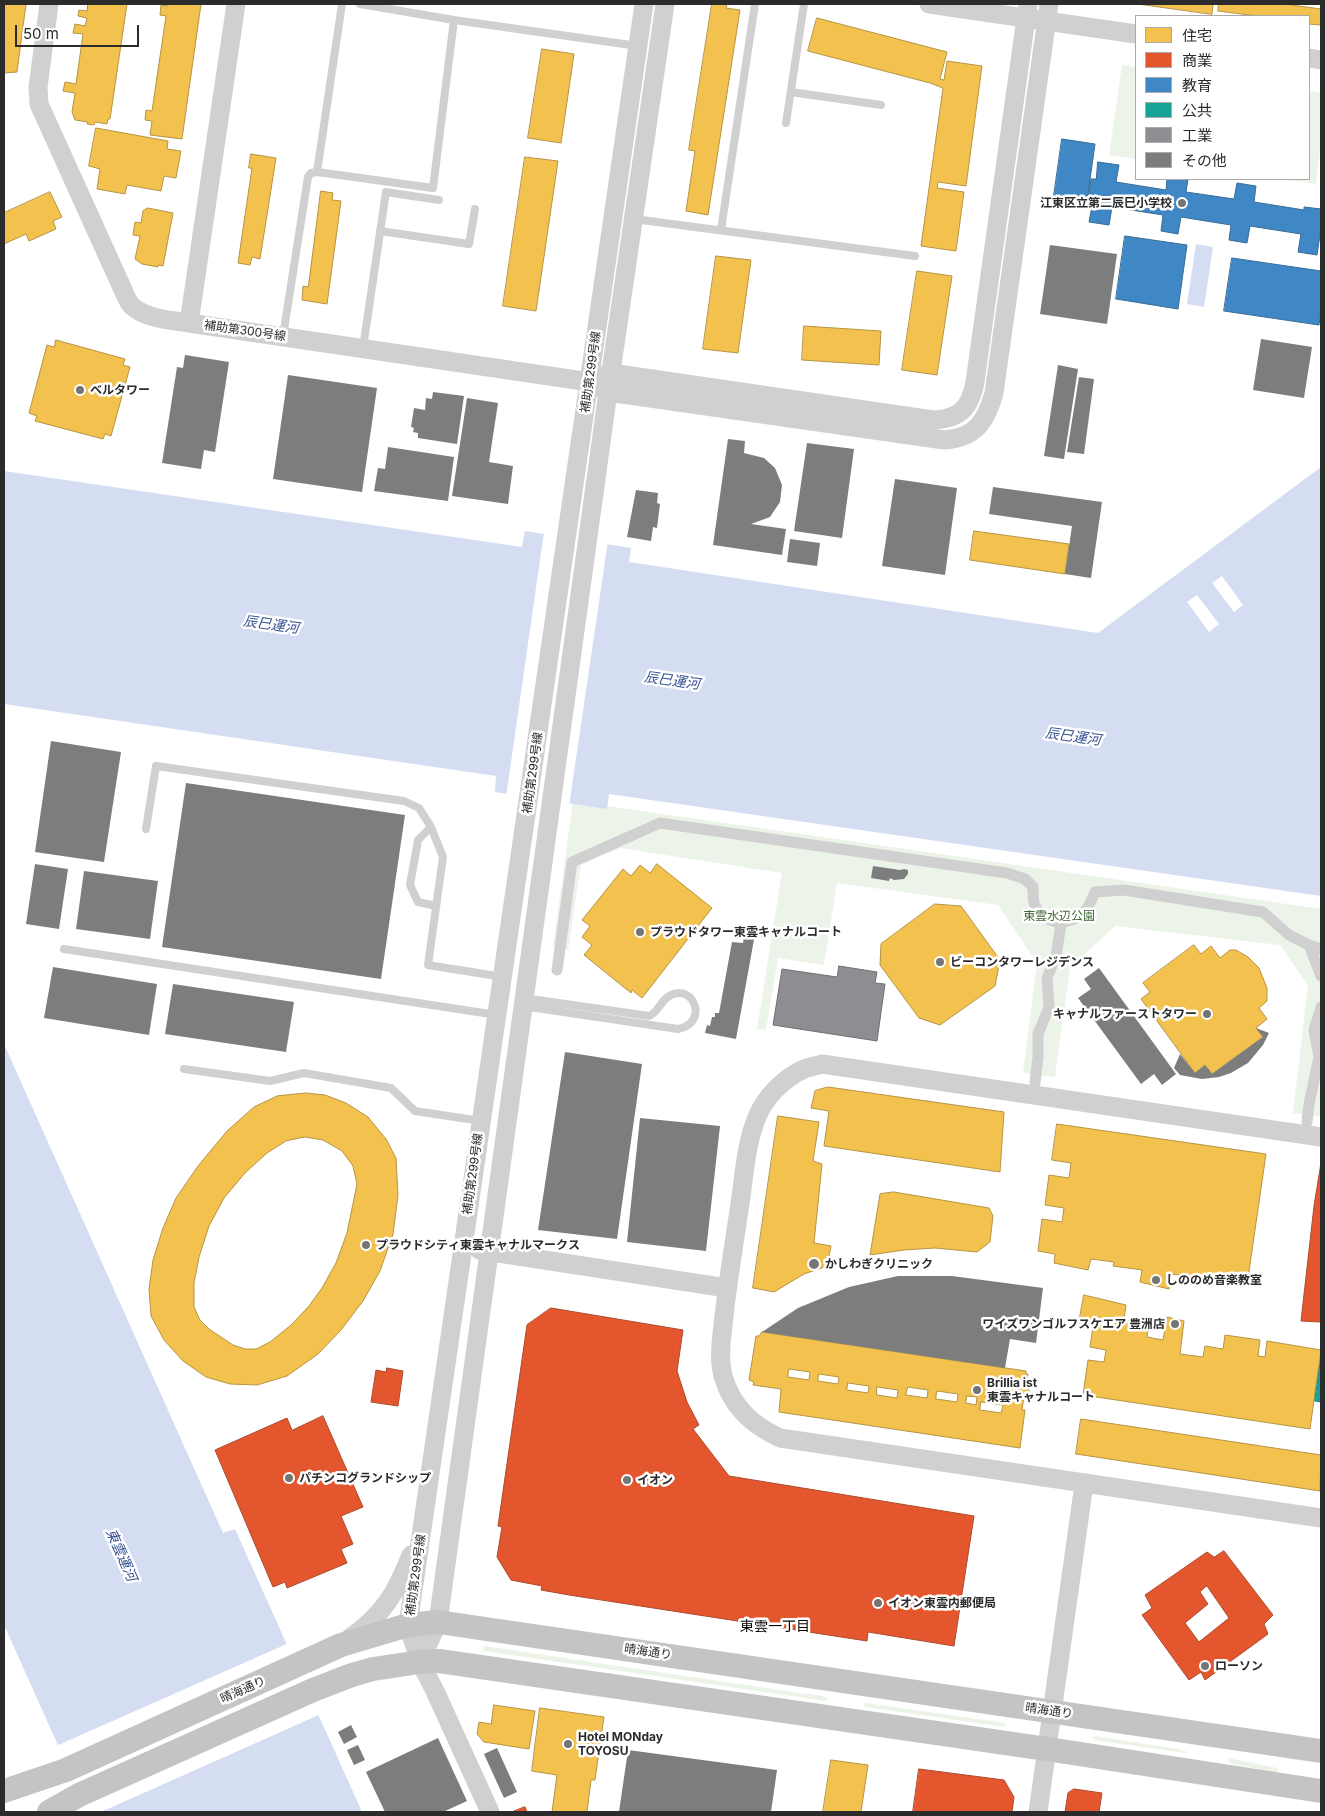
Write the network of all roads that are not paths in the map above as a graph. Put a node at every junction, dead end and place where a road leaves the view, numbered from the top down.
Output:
1 (49, 4) edge
2 (236, 4) edge
3 (342, 4) edge
4 (360, 4) edge
5 (644, 4) edge
6 (666, 4) edge
7 (755, 4) edge
8 (804, 4) edge
9 (929, 4) edge
10 (950, 5) edge
11 (1027, 11) edge
12 (1048, 12) edge
13 (454, 20) junction
14 (1135, 34) edge
15 (638, 46) junction
16 (791, 92) junction
17 (881, 104) dead end
18 (786, 123) dead end
19 (317, 172) junction
20 (439, 200) dead end
21 (475, 209) dead end
22 (634, 218) junction
23 (722, 230) junction
24 (380, 231) junction
25 (915, 256) dead end
26 (190, 323) junction
27 (283, 336) junction
28 (363, 348) junction
29 (611, 373) junction
30 (590, 382) junction
31 (608, 392) junction
32 (431, 827) junction
33 (146, 829) dead end
34 (436, 906) junction
35 (1061, 924) junction
36 (1309, 945) junction
37 (64, 949) dead end
38 (1321, 949) edge
39 (557, 970) dead end
40 (1321, 976) edge
41 (503, 977) junction
42 (524, 1002) junction
43 (1321, 1007) edge
44 (497, 1015) junction
45 (184, 1069) dead end
46 (1035, 1083) dead end
47 (481, 1121) junction
48 (1308, 1122) dead end
49 (1321, 1137) edge
50 (462, 1248) junction
51 (490, 1251) junction
52 (727, 1288) junction
53 (1084, 1484) junction
54 (1321, 1518) edge
55 (424, 1519) junction
56 (438, 1622) junction
57 (408, 1625) junction
58 (342, 1645) junction
59 (420, 1662) junction
60 (1052, 1711) junction
61 (1047, 1749) junction
62 (1321, 1751) edge
63 (4, 1791) edge
64 (1321, 1791) edge
65 (48, 1812) edge
66 (490, 1812) edge
67 (1038, 1812) edge

1 - 26 street
2 - 26 street, 補助第300号線
3 - 19 lane
4 - 13 lane
5 - 15 street, 補助第299号線
6 - 22 street, 補助第299号線
7 - 23 lane
8 - 16 lane
9 - 10 street
10 - 11 street
11 - 12 street
11 - 29 street
12 - 14 street
12 - 31 street
13 - 15 lane
13 - 19 lane
15 - 30 street, 補助第299号線
16 - 17 lane
16 - 18 lane
19 - 27 lane
20 - 24 lane
21 - 24 lane
22 - 23 lane
22 - 29 street, 補助第299号線
23 - 25 lane
24 - 28 lane
26 - 27 street, 補助第300号線
27 - 28 street, 補助第300号線
28 - 30 street, 補助第300号線
29 - 30 street
29 - 31 street, 補助第299号線
30 - 31 street
30 - 41 street, 補助第299号線
31 - 42 street, 補助第299号線
32 - 33 lane
32 - 34 lane
32 - 34 lane
34 - 41 lane
35 - 36 street
35 - 39 street
35 - 46 street
36 - 38 street
36 - 40 street
37 - 44 lane
41 - 44 street, 補助第299号線
42 - 42 lane
42 - 51 street, 補助第299号線
43 - 48 street
44 - 47 street, 補助第299号線
45 - 47 lane
47 - 50 street, 補助第299号線
49 - 52 street
50 - 51 street
50 - 55 street, 補助第299号線
51 - 52 street
51 - 56 street, 補助第299号線
52 - 53 street
53 - 54 street
53 - 60 street
55 - 57 street, 補助第299号線
55 - 58 street
56 - 57 main road, 晴海通り
56 - 59 street, 補助第299号線
56 - 60 main road, 晴海通り
57 - 58 main road, 晴海通り
57 - 59 street, 補助第299号線
58 - 63 main road, 晴海通り
59 - 61 main road
59 - 65 main road
59 - 66 street
60 - 61 street
60 - 62 main road, 晴海通り
61 - 64 main road
61 - 67 street

